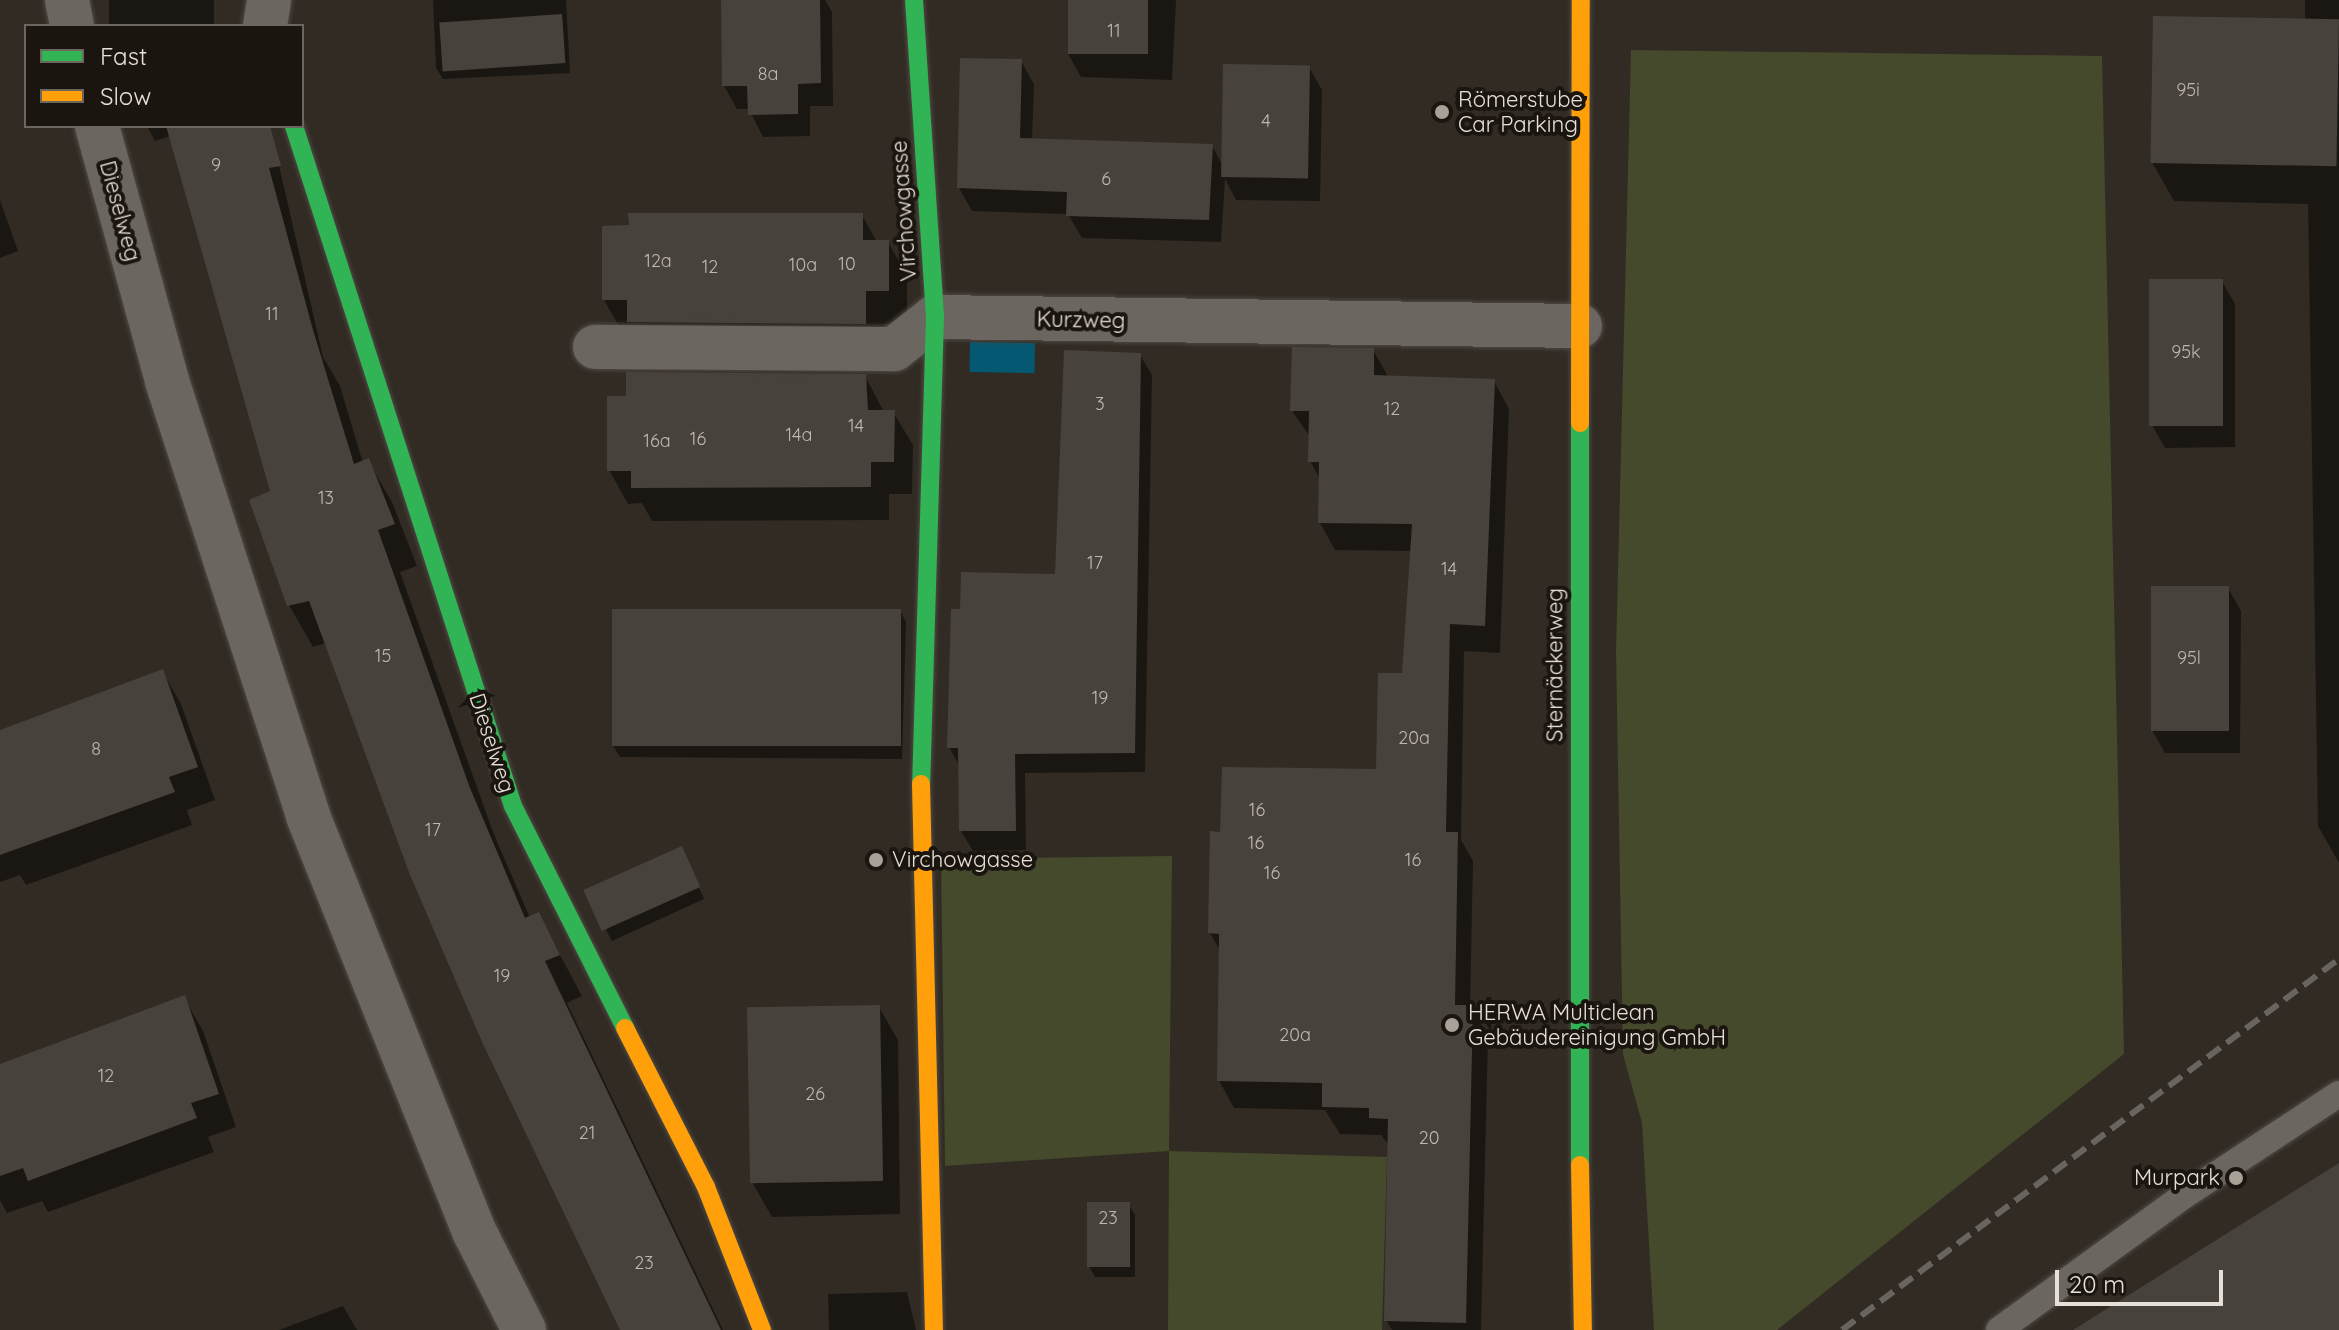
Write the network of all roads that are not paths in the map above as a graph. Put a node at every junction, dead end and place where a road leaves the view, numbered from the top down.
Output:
1 (67, 0) edge
2 (269, 0) edge
3 (914, 0) edge
4 (1581, 0) edge
5 (72, 24) edge
6 (265, 24) edge
7 (98, 128) edge
8 (295, 128) edge
9 (935, 317) junction
10 (1580, 326) junction
11 (595, 347) dead end
12 (2339, 1094) edge
13 (524, 1330) edge
14 (762, 1330) edge
15 (934, 1330) edge
16 (1583, 1330) edge
17 (1999, 1330) edge

1 - 5 street
2 - 6 street
3 - 9 street, Virchowgasse
4 - 10 street, Sternäckerweg
7 - 13 street, Dieselweg
8 - 14 street, Dieselweg
9 - 10 street, Kurzweg
9 - 11 street
9 - 15 street, Virchowgasse
10 - 16 street, Sternäckerweg
12 - 17 lane

